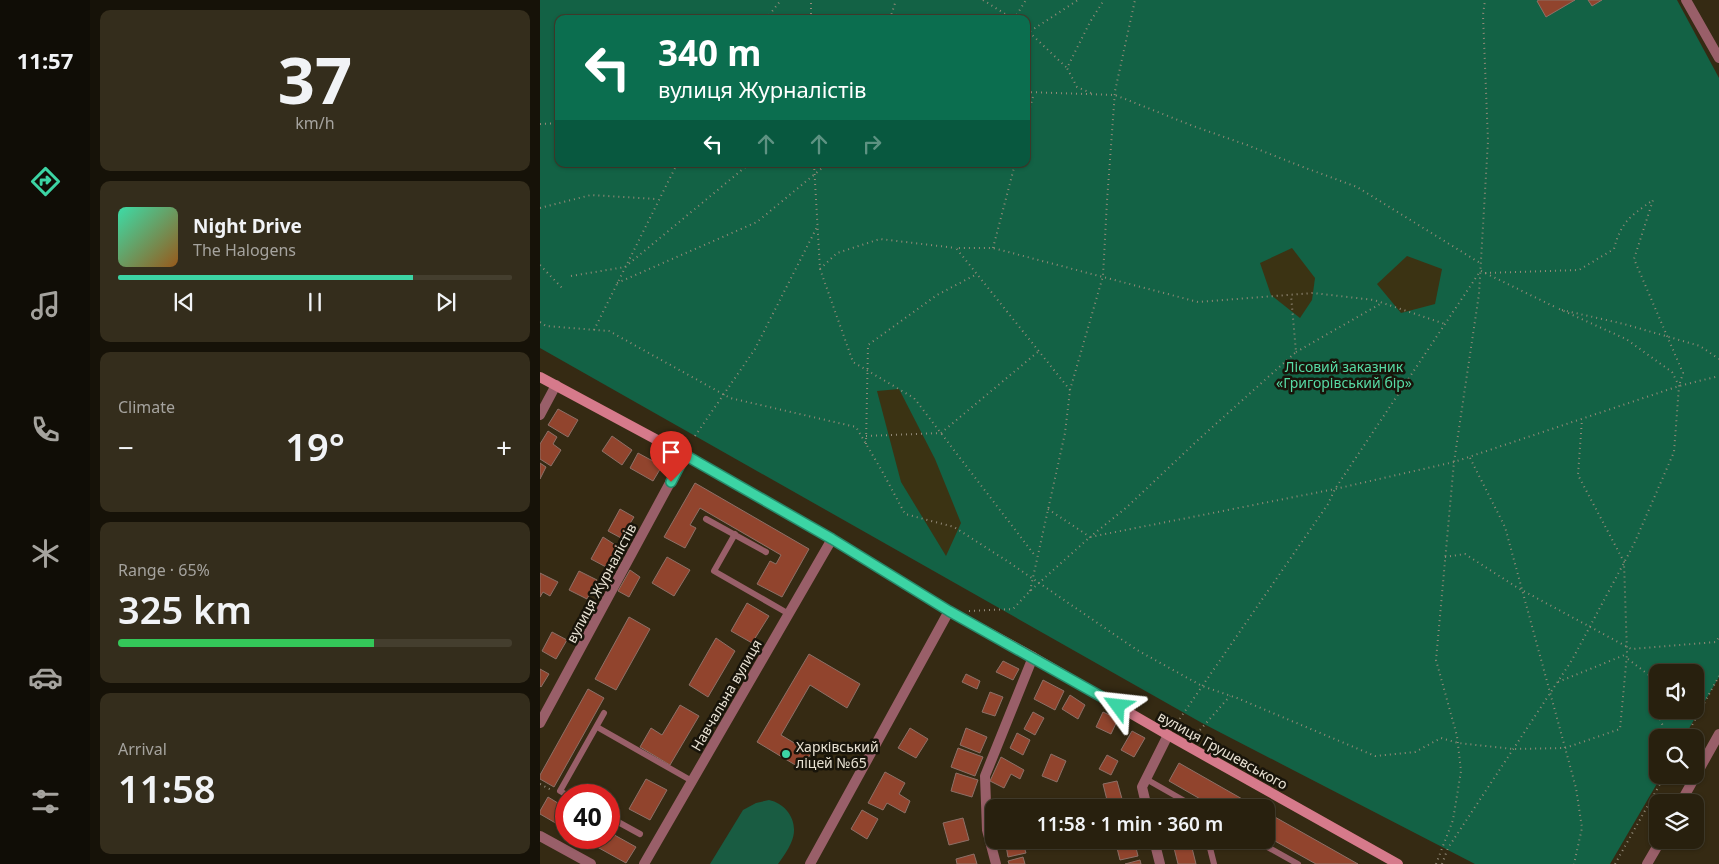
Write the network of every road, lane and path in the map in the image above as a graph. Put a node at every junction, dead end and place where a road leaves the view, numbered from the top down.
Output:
1 (781, 0) edge
2 (811, 0) edge
3 (896, 0) edge
4 (983, 0) edge
5 (1026, 0) edge
6 (1078, 0) edge
7 (1104, 0) edge
8 (1135, 0) edge
9 (1486, 0) edge
10 (1686, 0) edge
11 (769, 15) edge
12 (811, 15) edge
13 (891, 15) edge
14 (1007, 15) edge
15 (1017, 15) edge
16 (1030, 30) edge
17 (1030, 33) edge
18 (1719, 58) edge
19 (1067, 68) junction
20 (1030, 92) edge
21 (1034, 93) junction
22 (1093, 94) junction
23 (1115, 95) junction
24 (1030, 108) edge
25 (555, 123) edge
26 (540, 124) edge
27 (675, 167) edge
28 (745, 167) edge
29 (814, 167) edge
30 (823, 167) edge
31 (1014, 167) edge
32 (814, 174) junction
33 (656, 199) dead end
34 (540, 208) edge
35 (818, 226) junction
36 (956, 248) junction
37 (993, 248) junction
38 (1481, 264) junction
39 (540, 265) edge
40 (625, 267) junction
41 (820, 269) junction
42 (1481, 271) junction
43 (1485, 273) junction
44 (977, 274) junction
45 (571, 276) dead end
46 (1103, 276) junction
47 (617, 283) junction
48 (564, 290) dead end
49 (1291, 295) junction
50 (1382, 303) junction
51 (1557, 308) junction
52 (540, 322) edge
53 (1445, 324) junction
54 (594, 330) junction
55 (1668, 336) junction
56 (1039, 351) junction
57 (1296, 352) junction
58 (1719, 360) edge
59 (867, 370) junction
60 (1719, 376) edge
61 (540, 377) edge
62 (556, 385) junction
63 (1679, 386) junction
64 (1070, 390) junction
65 (724, 395) junction
66 (540, 415) edge
67 (1582, 419) junction
68 (941, 433) junction
69 (696, 436) dead end
70 (866, 436) junction
71 (866, 445) junction
72 (685, 455) junction
73 (1470, 457) junction
74 (1454, 462) junction
75 (1335, 489) junction
76 (1048, 509) junction
77 (706, 518) dead end
78 (735, 534) junction
79 (1090, 537) junction
80 (832, 539) junction
81 (766, 552) dead end
82 (1445, 556) junction
83 (1037, 558) junction
84 (1624, 562) junction
85 (1033, 578) junction
86 (1039, 583) junction
87 (1522, 590) junction
88 (1030, 591) junction
89 (949, 611) junction
90 (967, 611) dead end
91 (788, 614) junction
92 (1590, 626) junction
93 (1719, 637) edge
94 (1627, 646) junction
95 (1627, 654) junction
96 (1033, 657) junction
97 (1627, 658) junction
98 (1649, 675) edge
99 (1719, 676) edge
100 (1558, 682) junction
101 (1202, 686) junction
102 (1550, 693) junction
103 (1230, 696) junction
104 (604, 713) dead end
105 (540, 723) edge
106 (597, 727) junction
107 (1690, 729) edge
108 (1200, 730) dead end
109 (1719, 734) edge
110 (1168, 735) junction
111 (1458, 742) junction
112 (1565, 748) junction
113 (1513, 749) junction
114 (1146, 779) junction
115 (692, 781) junction
116 (540, 784) edge
117 (564, 784) edge
118 (1660, 784) edge
119 (555, 790) edge
120 (1685, 794) edge
121 (1145, 799) edge
122 (1181, 799) edge
123 (620, 823) edge
124 (640, 834) dead end
125 (540, 836) edge
126 (1156, 849) edge
127 (1210, 849) edge
128 (1271, 849) edge
129 (1656, 849) edge
130 (591, 864) edge
131 (644, 864) edge
132 (810, 864) edge
133 (996, 864) edge
134 (1160, 864) edge
135 (1214, 864) edge
136 (1298, 864) edge
137 (1398, 864) edge
138 (1436, 864) edge
139 (1442, 864) edge
140 (1574, 864) edge
141 (1615, 864) edge
142 (1647, 864) edge

1 - 11 path
2 - 12 path
3 - 13 path
4 - 14 path
5 - 15 path
6 - 16 path
7 - 19 path
8 - 23 path
9 - 38 path
10 - 18 street
17 - 19 path
19 - 22 path
20 - 21 path
21 - 22 path
21 - 24 path
22 - 23 path
23 - 38 path
23 - 46 path
25 - 26 path
27 - 40 path
28 - 40 path
29 - 32 path
30 - 32 path
31 - 37 path
32 - 35 path
32 - 47 path
33 - 34 path
35 - 41 path
35 - 65 path
36 - 37 path
36 - 41 path
36 - 44 path
37 - 46 path
38 - 42 path
39 - 48 path
40 - 45 path
40 - 47 path
41 - 59 path
42 - 43 path
42 - 53 path
42 - 74 path
43 - 51 path
43 - 55 path
44 - 56 path
44 - 59 path
46 - 49 path
46 - 64 path
47 - 54 path
49 - 50 path
49 - 57 path
50 - 53 path
50 - 57 path
51 - 55 path
51 - 63 path
52 - 54 path
53 - 75 path
54 - 65 path
55 - 58 path
55 - 63 path
56 - 64 path
56 - 68 path
57 - 79 path
59 - 68 path
59 - 70 path
60 - 63 path
61 - 62 street, вулиця Грушевського
62 - 66 street
62 - 72 street, вулиця Грушевського
63 - 67 path
63 - 84 path
64 - 76 path
65 - 69 path
65 - 71 path
67 - 73 path
67 - 84 path
68 - 70 path
68 - 83 path
70 - 71 path
71 - 85 path
72 - 80 street, вулиця Грушевського
72 - 105 street, вулиця Журналістів
73 - 74 path
73 - 87 path
74 - 75 path
74 - 82 path
75 - 79 path
75 - 101 path
76 - 79 path
76 - 83 path
77 - 78 lane
78 - 81 lane
78 - 91 lane
79 - 86 path
80 - 89 street, вулиця Грушевського
80 - 91 street, Навчальна вулиця
82 - 87 path
82 - 111 path
83 - 85 path
84 - 92 path
84 - 94 path
85 - 86 path
85 - 88 path
86 - 88 path
86 - 101 path
87 - 92 path
87 - 102 path
88 - 90 path
89 - 96 street, вулиця Грушевського
89 - 132 street
91 - 115 street, Навчальна вулиця
92 - 94 path
92 - 100 path
93 - 94 path
94 - 95 path
95 - 97 path
95 - 100 path
96 - 110 street, вулиця Грушевського
96 - 133 street
97 - 98 path
97 - 112 path
99 - 107 path
100 - 102 path
101 - 103 path
101 - 110 path
102 - 112 path
102 - 113 path
103 - 108 path
103 - 111 path
104 - 106 lane
106 - 115 lane
106 - 117 lane
109 - 120 street
110 - 114 street
110 - 137 street, вулиця Грушевського
111 - 113 path
111 - 138 path
112 - 113 path
112 - 140 path
113 - 139 path
114 - 121 street
114 - 122 lane
115 - 131 street, Навчальна вулиця
116 - 119 path
118 - 141 path
123 - 124 lane
125 - 130 street
126 - 134 street
127 - 135 lane
128 - 136 lane
129 - 142 street

